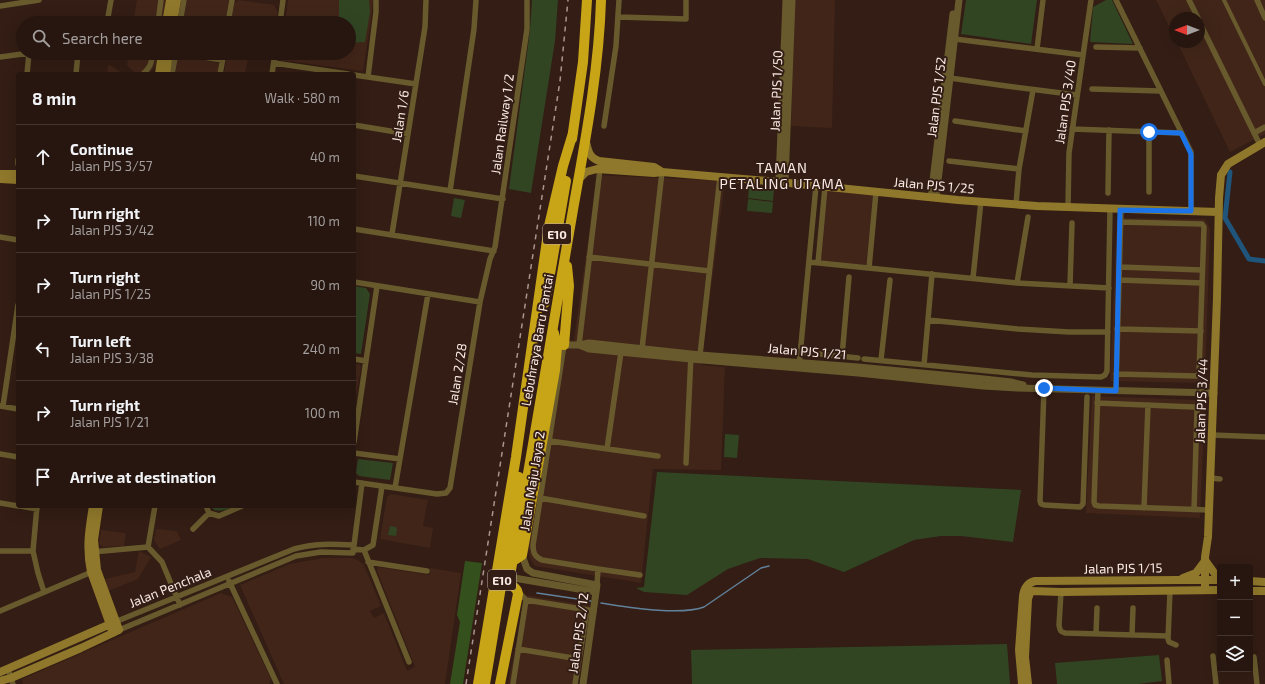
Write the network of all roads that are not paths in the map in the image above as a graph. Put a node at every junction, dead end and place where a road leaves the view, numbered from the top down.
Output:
1 (39, 0) edge
2 (111, 0) edge
3 (161, 0) edge
4 (170, 0) edge
5 (176, 0) edge
6 (184, 0) edge
7 (232, 0) edge
8 (283, 0) edge
9 (376, 0) edge
10 (426, 0) edge
11 (476, 0) edge
12 (527, 0) edge
13 (587, 0) edge
14 (601, 0) edge
15 (619, 0) edge
16 (686, 0) edge
17 (786, 0) edge
18 (792, 0) edge
19 (954, 0) edge
20 (959, 0) edge
21 (1043, 0) edge
22 (1116, 0) edge
23 (1189, 0) edge
24 (1224, 0) edge
25 (1257, 0) edge
26 (1092, 1) edge
27 (0, 6) edge
28 (1195, 12) edge
29 (108, 16) edge
30 (159, 16) edge
31 (167, 16) edge
32 (174, 16) edge
33 (181, 16) edge
34 (229, 16) edge
35 (281, 16) edge
36 (618, 17) junction
37 (1265, 18) edge
38 (1205, 33) edge
39 (955, 39) junction
40 (1096, 47) dead end
41 (1140, 48) junction
42 (1037, 49) junction
43 (16, 54) edge
44 (1083, 55) junction
45 (0, 56) edge
46 (28, 60) edge
47 (77, 60) edge
48 (157, 60) edge
49 (160, 60) edge
50 (162, 60) edge
51 (175, 60) edge
52 (222, 60) edge
53 (274, 60) edge
54 (274, 63) junction
55 (949, 69) junction
56 (27, 72) edge
57 (76, 72) edge
58 (145, 72) edge
59 (158, 72) edge
60 (165, 72) edge
61 (172, 72) edge
62 (220, 72) edge
63 (272, 72) edge
64 (323, 72) edge
65 (356, 75) edge
66 (368, 77) junction
67 (948, 78) junction
68 (416, 84) junction
69 (1265, 84) edge
70 (1092, 89) dead end
71 (1033, 90) junction
72 (1160, 91) junction
73 (1077, 95) junction
74 (955, 121) dead end
75 (356, 125) edge
76 (604, 126) dead end
77 (1265, 127) edge
78 (1072, 129) junction
79 (1110, 130) junction
80 (1026, 131) junction
81 (1149, 132) junction
82 (573, 133) junction
83 (1181, 133) junction
84 (1254, 133) junction
85 (408, 134) junction
86 (586, 139) junction
87 (1262, 144) edge
88 (949, 161) dead end
89 (600, 169) junction
90 (1020, 170) junction
91 (662, 172) junction
92 (0, 174) edge
93 (16, 174) edge
94 (356, 176) edge
95 (720, 177) junction
96 (0, 179) edge
97 (16, 180) edge
98 (578, 180) junction
99 (782, 182) junction
100 (400, 183) junction
101 (821, 186) junction
102 (450, 191) junction
103 (876, 192) junction
104 (1149, 192) dead end
105 (1108, 193) dead end
106 (934, 197) junction
107 (1219, 198) junction
108 (503, 199) junction
109 (981, 201) junction
110 (1016, 204) junction
111 (1068, 208) junction
112 (1110, 209) junction
113 (1120, 210) junction
114 (1191, 211) junction
115 (1205, 211) junction
116 (1218, 212) junction
117 (1028, 217) dead end
118 (1120, 222) junction
119 (1072, 223) dead end
120 (1219, 227) junction
121 (356, 228) edge
122 (392, 234) junction
123 (0, 237) edge
124 (16, 240) edge
125 (566, 250) junction
126 (494, 251) junction
127 (589, 258) junction
128 (809, 262) junction
129 (818, 263) junction
130 (651, 264) junction
131 (1119, 267) junction
132 (868, 268) junction
133 (1202, 270) junction
134 (709, 271) junction
135 (932, 274) junction
136 (849, 277) dead end
137 (974, 278) junction
138 (890, 280) dead end
139 (1119, 280) junction
140 (356, 282) edge
141 (1018, 283) junction
142 (1202, 283) junction
143 (377, 286) junction
144 (1070, 286) junction
145 (1109, 288) junction
146 (428, 294) junction
147 (480, 302) junction
148 (16, 317) edge
149 (928, 320) junction
150 (552, 326) junction
151 (1117, 329) junction
152 (1201, 331) junction
153 (1108, 332) junction
154 (564, 344) junction
155 (579, 345) junction
156 (642, 349) junction
157 (621, 352) junction
158 (800, 352) junction
159 (700, 355) junction
160 (842, 356) junction
161 (858, 358) dead end
162 (356, 359) edge
163 (864, 359) dead end
164 (691, 360) junction
165 (881, 360) junction
166 (366, 361) junction
167 (799, 365) junction
168 (924, 365) junction
169 (1116, 374) junction
170 (1044, 388) junction
171 (1098, 390) junction
172 (1116, 391) junction
173 (1214, 393) junction
174 (1087, 397) dead end
175 (1097, 403) junction
176 (1148, 405) junction
177 (1, 406) edge
178 (16, 409) edge
179 (356, 426) edge
180 (1212, 435) junction
181 (1265, 437) edge
182 (550, 441) junction
183 (607, 449) junction
184 (356, 452) edge
185 (0, 454) edge
186 (658, 456) dead end
187 (16, 457) edge
188 (400, 459) junction
189 (686, 463) dead end
190 (1210, 478) junction
191 (1220, 479) dead end
192 (356, 482) edge
193 (362, 483) junction
194 (382, 486) junction
195 (395, 488) junction
196 (540, 498) junction
197 (0, 503) edge
198 (16, 506) edge
199 (37, 508) edge
200 (93, 508) edge
201 (100, 508) edge
202 (155, 508) edge
203 (207, 508) edge
204 (237, 508) edge
205 (1144, 508) junction
206 (1194, 510) junction
207 (1209, 510) junction
208 (209, 513) junction
209 (644, 516) dead end
210 (193, 529) dead end
211 (502, 542) junction
212 (148, 548) junction
213 (354, 549) junction
214 (364, 550) junction
215 (0, 551) edge
216 (33, 551) junction
217 (91, 552) junction
218 (522, 555) junction
219 (1205, 560) junction
220 (368, 562) junction
221 (598, 569) junction
222 (94, 571) junction
223 (427, 571) dead end
224 (640, 575) dead end
225 (1217, 575) edge
226 (227, 576) junction
227 (1179, 580) junction
228 (1205, 580) junction
229 (1217, 580) edge
230 (1253, 582) edge
231 (1265, 582) edge
232 (230, 584) junction
233 (1030, 588) junction
234 (596, 589) junction
235 (1205, 590) junction
236 (1217, 590) edge
237 (517, 591) junction
238 (1170, 591) junction
239 (1253, 591) edge
240 (1265, 591) edge
241 (44, 592) junction
242 (1061, 592) junction
243 (177, 597) junction
244 (493, 597) junction
245 (526, 600) junction
246 (180, 605) junction
247 (1028, 605) junction
248 (1096, 608) dead end
249 (1133, 608) dead end
250 (0, 611) edge
251 (590, 611) junction
252 (113, 623) junction
253 (116, 632) junction
254 (1096, 634) junction
255 (1132, 635) junction
256 (1168, 636) junction
257 (1176, 645) dead end
258 (518, 649) junction
259 (1213, 656) dead end
260 (1254, 657) dead end
261 (579, 659) junction
262 (1167, 660) dead end
263 (409, 662) dead end
264 (4, 671) edge
265 (0, 681) edge
266 (12, 681) edge
267 (277, 684) edge
268 (478, 684) edge
269 (485, 684) edge
270 (491, 684) edge
271 (500, 684) edge
272 (513, 684) edge
273 (575, 684) edge
274 (583, 684) edge
275 (1022, 684) edge
276 (1028, 684) edge
277 (1169, 684) edge
278 (1216, 684) edge
279 (1257, 684) edge

1 - 27 street
2 - 29 street
3 - 30 street
4 - 31 main road
5 - 32 main road
6 - 33 street
7 - 34 street
8 - 35 street
9 - 66 street
10 - 68 street, Jalan 1/6
11 - 102 street
12 - 108 street, Jalan Railway 1/2
13 - 82 highway, Lebuhraya Baru Pantai / E10
14 - 86 highway, Lebuhraya Baru Pantai / E10
15 - 36 street
16 - 36 street
17 - 99 street, Jalan PJS 1/50
18 - 99 street, Jalan PJS 1/50
19 - 55 street, Jalan PJS 1/52
20 - 39 street, Jalan PJS 1/52
21 - 42 street
22 - 41 street
23 - 28 street
24 - 69 street
25 - 37 street
26 - 44 street, Jalan PJS 3/40
36 - 76 street
38 - 84 street
39 - 42 street
39 - 55 street, Jalan PJS 1/52
40 - 41 street
41 - 72 street
42 - 44 street
43 - 45 street
44 - 73 street, Jalan PJS 3/40
46 - 56 street
47 - 57 street
48 - 58 street
49 - 59 main road
50 - 60 main road
51 - 61 street
52 - 62 street
53 - 54 street
54 - 63 street
54 - 64 street
55 - 67 street, Jalan PJS 1/52
65 - 66 street
66 - 68 street
67 - 71 street
67 - 106 street, Jalan PJS 1/52
68 - 85 street, Jalan 1/6
70 - 72 street
71 - 73 street
71 - 80 street
72 - 83 street
73 - 78 street, Jalan PJS 3/40
74 - 80 street
75 - 85 street
77 - 84 street
78 - 79 street
78 - 111 street, Jalan PJS 3/40
79 - 81 street
79 - 105 street
80 - 90 street
81 - 83 street
81 - 104 street
82 - 211 highway
82 - 269 highway, Lebuhraya Baru Pantai / E10, bridge
83 - 114 street
84 - 87 street
85 - 100 street, Jalan 1/6
86 - 91 main road, Jalan PJS 1/25
86 - 98 highway, Lebuhraya Baru Pantai / E10
87 - 107 main road, Jalan PJS 3/44
88 - 90 street
89 - 91 main road, Jalan PJS 1/25
89 - 98 main road, Jalan PJS 1/25
89 - 127 street
90 - 110 street
91 - 95 main road, Jalan PJS 1/25
91 - 130 street
92 - 93 main road
94 - 100 street
95 - 99 main road, Jalan PJS 1/25
95 - 134 street
96 - 97 main road
98 - 125 highway, Lebuhraya Baru Pantai / E10
99 - 101 main road, Jalan PJS 1/25
100 - 102 street
100 - 122 street, Jalan 1/6
101 - 103 main road, Jalan PJS 1/25
101 - 128 street
101 - 129 street
102 - 108 street
103 - 106 main road, Jalan PJS 1/25
103 - 132 street
106 - 109 main road, Jalan PJS 1/25
107 - 115 main road
107 - 116 main road, Jalan PJS 3/44
108 - 126 street, Jalan Railway 1/2
109 - 110 main road, Jalan PJS 1/25
109 - 137 street
110 - 111 main road, Jalan PJS 1/25
111 - 112 main road, Jalan PJS 1/25
112 - 113 main road, Jalan PJS 1/25
112 - 145 street
113 - 114 main road, Jalan PJS 1/25
113 - 118 street
114 - 115 main road, Jalan PJS 1/25
115 - 116 main road, Jalan PJS 1/25
115 - 120 main road
116 - 120 main road, Jalan PJS 3/44
117 - 141 street
118 - 131 street
118 - 133 street
119 - 144 street
120 - 173 main road, Jalan PJS 3/44
121 - 122 street
122 - 126 street
123 - 124 street
125 - 150 highway, Lebuhraya Baru Pantai / E10
125 - 154 highway
126 - 147 street, Jalan 2/28
127 - 130 street
127 - 155 street
128 - 129 street
128 - 158 street
129 - 132 street
130 - 134 street
130 - 156 street
131 - 133 street
131 - 139 street
132 - 135 street
133 - 142 street
134 - 159 street
135 - 137 street
135 - 149 street
136 - 160 street
137 - 141 street
138 - 165 street
139 - 142 street
139 - 151 street
140 - 143 street
141 - 144 street
142 - 152 street
143 - 146 street
143 - 166 street
144 - 145 street
145 - 153 street
146 - 147 street
146 - 188 street
147 - 195 street, Jalan 2/28
148 - 177 street
149 - 153 street
149 - 168 street
150 - 218 highway
150 - 270 highway, Lebuhraya Baru Pantai / E10, bridge
151 - 152 street
151 - 169 street
152 - 169 street
153 - 168 street
154 - 155 street, Jalan PJS 1/21
154 - 182 street, Jalan Maju Jaya 2
155 - 156 street, Jalan PJS 1/21
155 - 157 street, Jalan PJS 1/21
156 - 164 street, Jalan PJS 1/21
157 - 164 street, Jalan PJS 1/21
157 - 183 street
158 - 160 street
158 - 167 street
159 - 164 street, Jalan PJS 1/21
159 - 167 street, Jalan PJS 1/21
160 - 161 street
162 - 166 street
163 - 165 street
164 - 167 street, Jalan PJS 1/21
164 - 189 street
165 - 168 street
166 - 179 street
167 - 170 street, Jalan PJS 1/21
169 - 172 street
170 - 171 street, Jalan PJS 1/21
170 - 174 street
171 - 172 street, Jalan PJS 1/21
171 - 175 street
172 - 173 street, Jalan PJS 1/21
173 - 180 main road, Jalan PJS 3/44
175 - 176 street
175 - 205 street
176 - 205 street
176 - 206 street
177 - 178 street
180 - 181 street
180 - 190 main road, Jalan PJS 3/44
182 - 183 street
182 - 196 street, Jalan Maju Jaya 2
183 - 186 street
184 - 188 street
185 - 187 street
188 - 195 street
190 - 191 street
190 - 207 main road, Jalan PJS 3/44
192 - 193 street
193 - 194 street
193 - 213 street
194 - 195 street
194 - 214 street
196 - 209 street
196 - 221 street, Jalan Maju Jaya 2
197 - 198 street
199 - 216 street
200 - 217 main road
201 - 217 main road
202 - 212 street
203 - 208 street
204 - 208 street
205 - 206 street
206 - 207 street
207 - 219 main road, Jalan PJS 3/44
208 - 210 street
211 - 218 highway
211 - 234 street
211 - 244 highway
212 - 217 street
212 - 243 street
213 - 214 street, Jalan Penchala
213 - 226 street, Jalan Penchala
213 - 232 street, Jalan Penchala
214 - 220 street
215 - 216 street
216 - 241 street
217 - 222 main road
218 - 234 street
219 - 225 main road
219 - 227 main road
219 - 228 main road, Jalan PJS 3/44
220 - 223 street
220 - 263 street
221 - 224 street, Jalan Maju Jaya 2
221 - 234 street
222 - 241 street
222 - 252 main road
226 - 232 street
226 - 243 street, Jalan Penchala
227 - 228 main road, Jalan PJS 1/15
227 - 233 main road, Jalan PJS 1/15
228 - 229 main road, Jalan PJS 1/15
228 - 235 main road, Jalan PJS 3/44
230 - 231 main road
232 - 246 street, Jalan Penchala
232 - 267 street
233 - 242 main road, Jalan PJS 1/15
233 - 247 main road
233 - 275 main road
234 - 251 street, Jalan PJS 2/12
235 - 236 main road, Jalan PJS 1/15
235 - 238 main road, Jalan PJS 1/15
237 - 244 highway
237 - 245 street
237 - 271 highway
238 - 242 main road, Jalan PJS 1/15
238 - 256 street
239 - 240 main road
241 - 250 street
242 - 247 main road
242 - 254 street
243 - 246 street
243 - 252 street, Jalan Penchala
244 - 268 highway
245 - 251 street
245 - 258 street
246 - 253 street, Jalan Penchala
247 - 276 main road
248 - 254 street
249 - 255 street
251 - 261 street
251 - 274 street, Jalan PJS 2/12
252 - 253 main road
252 - 264 main road, Jalan Penchala
253 - 266 main road, Jalan Penchala
254 - 255 street
255 - 256 street
256 - 257 street
258 - 261 street
258 - 272 street
259 - 278 street
260 - 279 street
261 - 273 street
262 - 277 street
264 - 266 street
265 - 266 main road, Jalan Penchala

